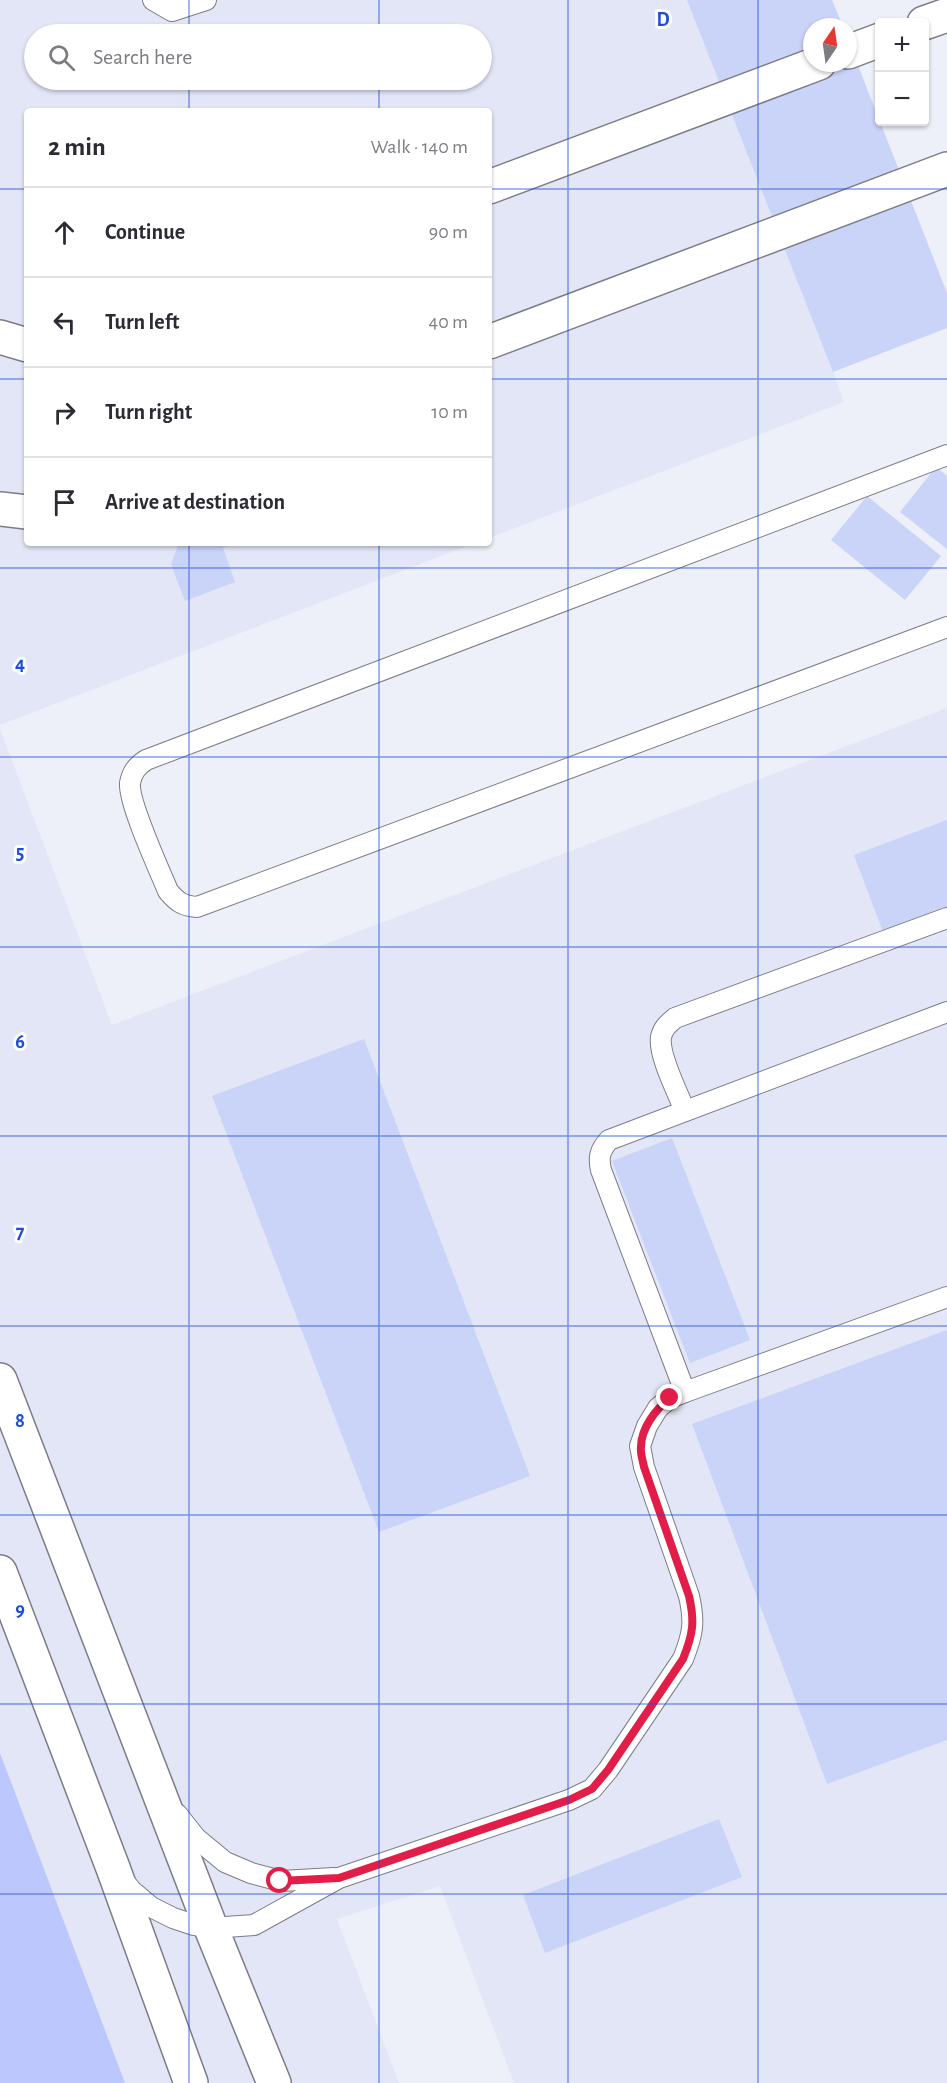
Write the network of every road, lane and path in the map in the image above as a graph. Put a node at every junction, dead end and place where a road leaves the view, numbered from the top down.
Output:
1 (153, 0) edge
2 (206, 0) edge
3 (947, 15) edge
4 (929, 21) edge
5 (875, 42) edge
6 (857, 49) edge
7 (803, 69) edge
8 (947, 169) edge
9 (492, 186) edge
10 (0, 337) edge
11 (492, 341) edge
12 (24, 344) edge
13 (947, 455) edge
14 (0, 509) edge
15 (24, 512) edge
16 (947, 627) edge
17 (947, 918) edge
18 (947, 1012) edge
19 (685, 1111) junction
20 (947, 1297) edge
21 (0, 1380) edge
22 (685, 1392) junction
23 (0, 1572) edge
24 (158, 1791) junction
25 (114, 1868) junction
26 (339, 1878) junction
27 (211, 1928) junction
28 (190, 2083) edge
29 (274, 2083) edge

1 - 2 lane
3 - 4 street
5 - 6 street
7 - 9 street
8 - 11 street
10 - 12 street
13 - 16 lane
14 - 15 street
17 - 19 lane
18 - 19 lane
19 - 22 lane
20 - 22 lane
21 - 24 street
22 - 26 lane
23 - 25 street
24 - 26 lane
24 - 27 street
25 - 27 lane
25 - 28 street
26 - 27 lane
27 - 29 street

